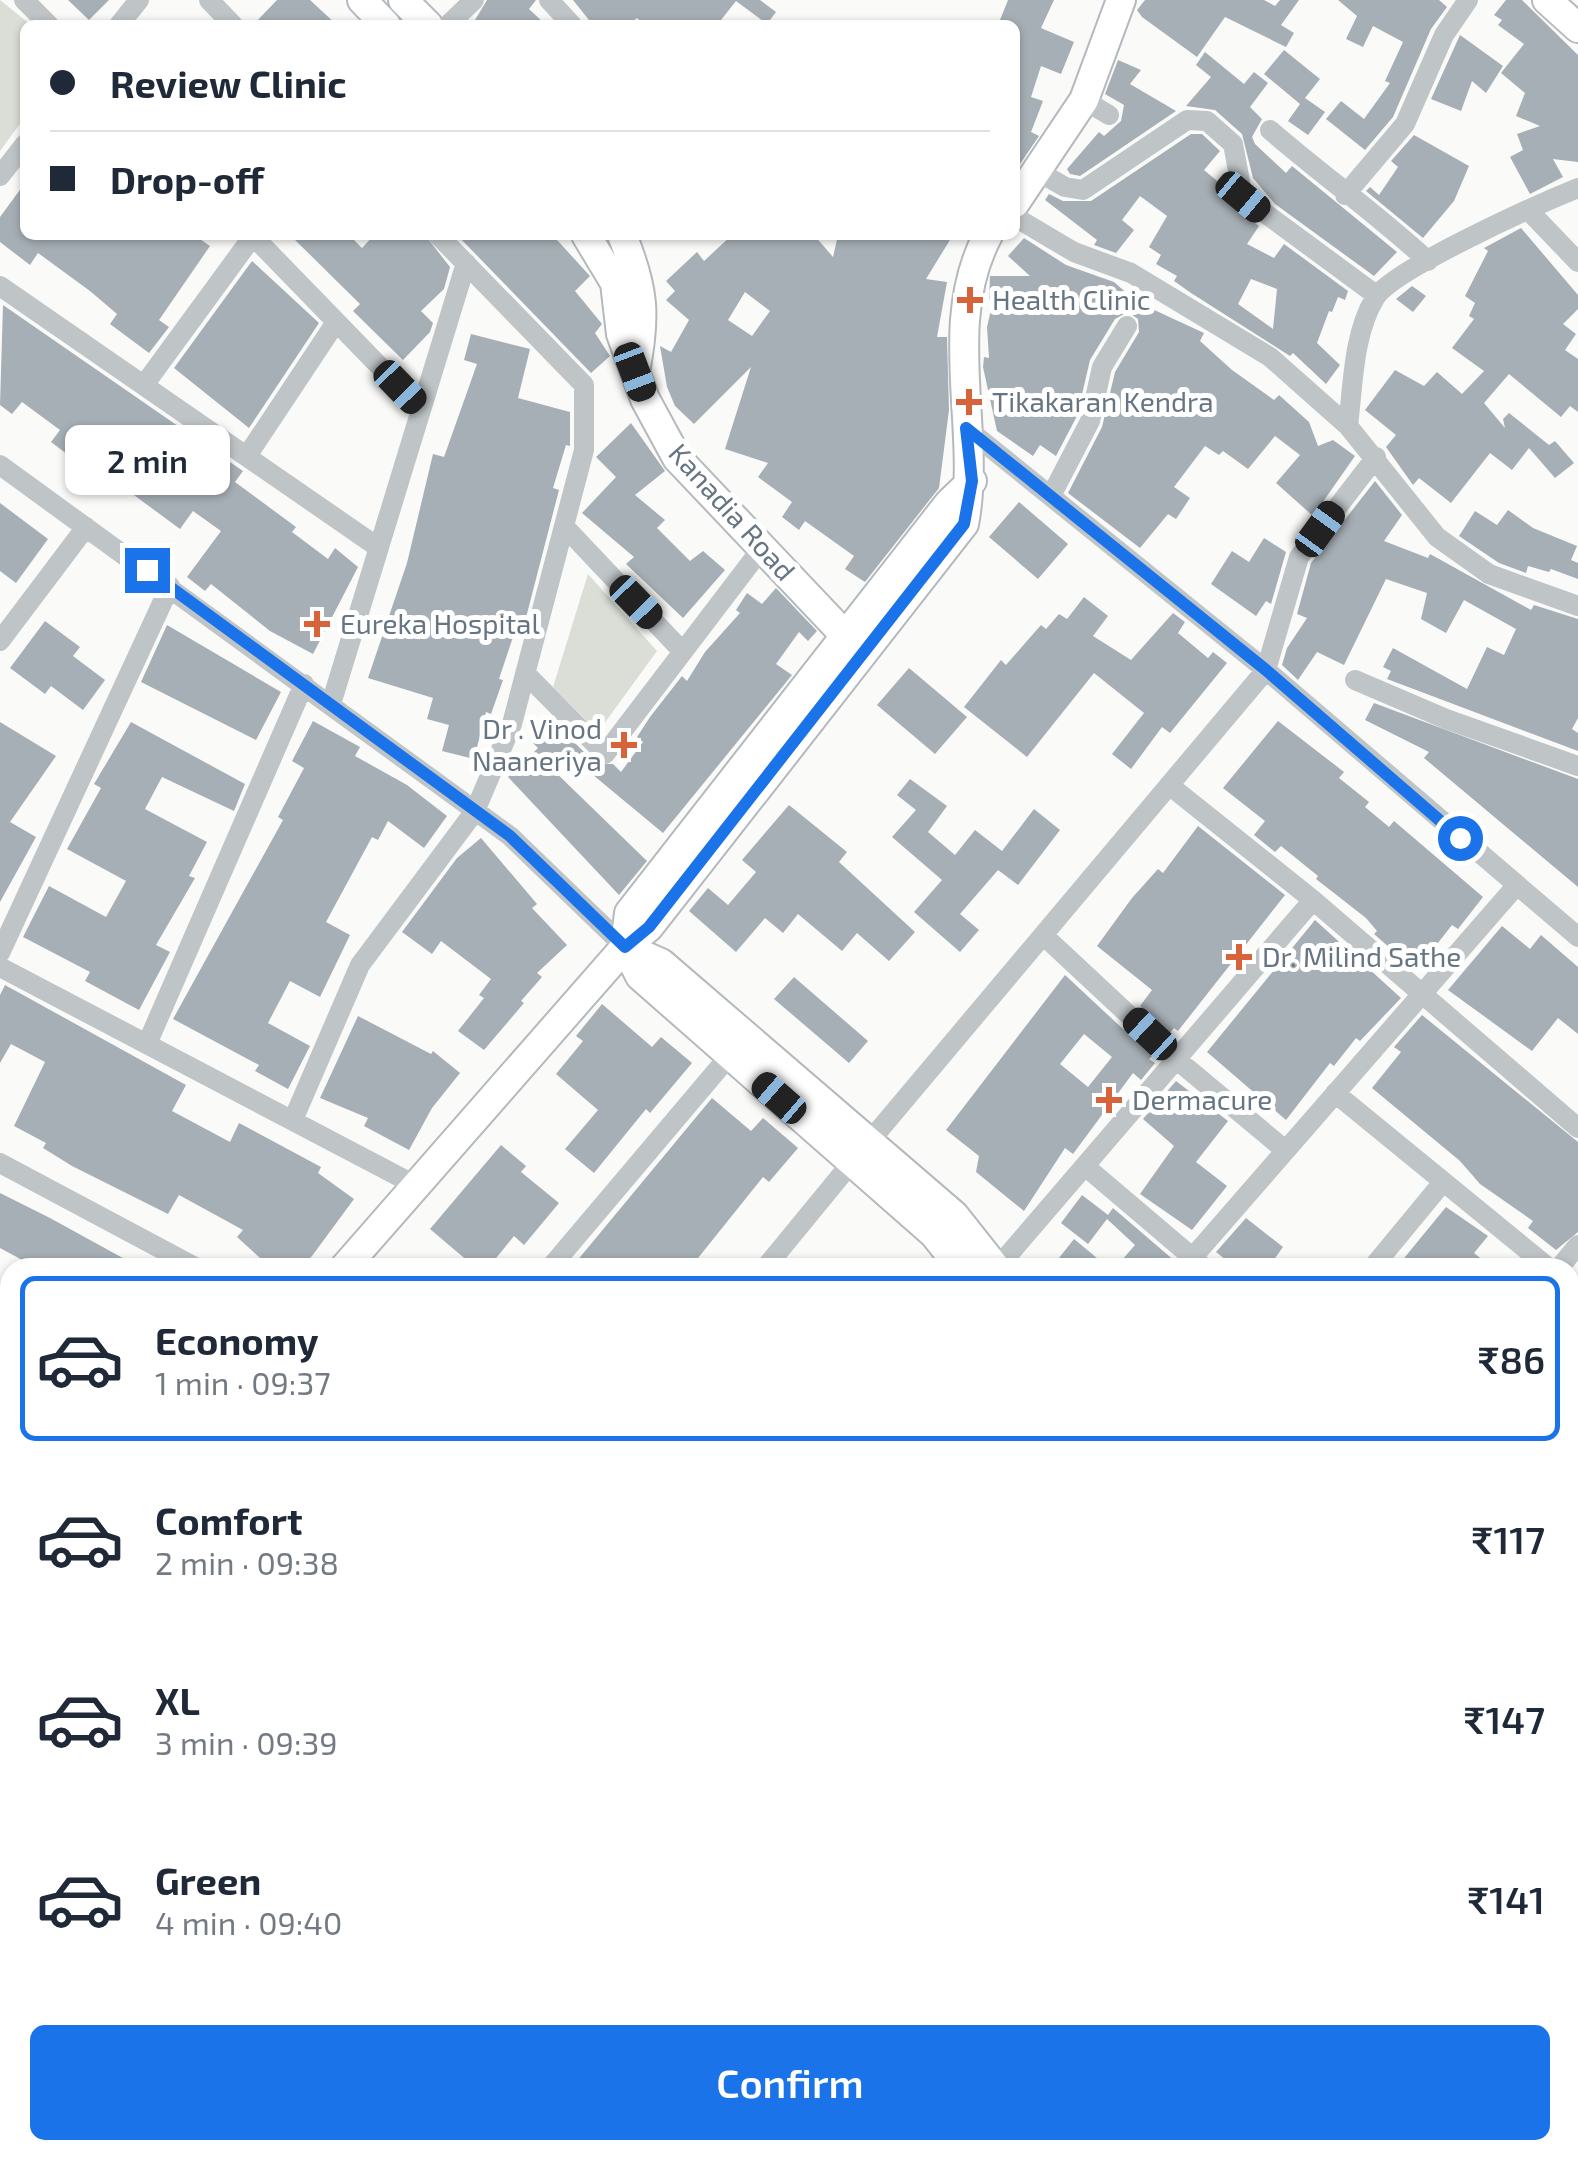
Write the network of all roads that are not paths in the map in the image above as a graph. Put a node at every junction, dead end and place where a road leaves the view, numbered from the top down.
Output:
1 (24, 0) edge
2 (139, 0) edge
3 (209, 0) edge
4 (362, 0) edge
5 (403, 0) edge
6 (474, 0) edge
7 (549, 0) edge
8 (1121, 0) edge
9 (1468, 0) edge
10 (1546, 0) edge
11 (43, 20) edge
12 (123, 20) edge
13 (228, 20) edge
14 (381, 20) edge
15 (423, 20) edge
16 (453, 20) edge
17 (567, 20) edge
18 (1578, 28) edge
19 (1084, 100) junction
20 (1109, 115) dead end
21 (1270, 130) dead end
22 (20, 150) edge
23 (1037, 171) junction
24 (0, 176) edge
25 (1578, 188) edge
26 (1346, 195) junction
27 (1020, 196) edge
28 (1529, 211) junction
29 (1020, 220) edge
30 (250, 240) edge
31 (257, 240) edge
32 (443, 240) edge
33 (589, 240) edge
34 (624, 240) edge
35 (986, 240) edge
36 (1428, 261) junction
37 (1578, 262) edge
38 (466, 263) junction
39 (0, 286) edge
40 (1376, 296) junction
41 (336, 322) junction
42 (1127, 326) dead end
43 (635, 372) junction
44 (144, 385) junction
45 (421, 409) junction
46 (1348, 426) junction
47 (966, 428) junction
48 (247, 456) junction
49 (1376, 457) junction
50 (0, 465) edge
51 (1051, 496) junction
52 (86, 526) junction
53 (564, 526) junction
54 (379, 548) junction
55 (762, 548) junction
56 (170, 586) junction
57 (1578, 606) edge
58 (0, 641) edge
59 (855, 647) junction
60 (683, 652) junction
61 (1266, 670) junction
62 (525, 672) junction
63 (1355, 680) dead end
64 (304, 684) junction
65 (332, 704) junction
66 (1578, 766) edge
67 (1170, 784) junction
68 (475, 811) junction
69 (1516, 886) junction
70 (1313, 900) junction
71 (1043, 935) junction
72 (1578, 937) edge
73 (625, 947) junction
74 (0, 953) edge
75 (0, 967) edge
76 (1422, 994) junction
77 (147, 1044) junction
78 (730, 1055) junction
79 (1176, 1059) junction
80 (1335, 1093) junction
81 (292, 1120) junction
82 (1578, 1128) edge
83 (1285, 1150) junction
84 (860, 1152) junction
85 (0, 1163) edge
86 (1086, 1167) junction
87 (1444, 1182) junction
88 (415, 1185) junction
89 (178, 1258) edge
90 (353, 1258) edge
91 (558, 1258) edge
92 (772, 1258) edge
93 (953, 1258) edge
94 (988, 1258) edge
95 (1005, 1258) edge
96 (1195, 1258) edge
97 (1203, 1258) edge
98 (1380, 1258) edge
99 (1537, 1258) edge

1 - 11 street
2 - 12 street
3 - 13 street
4 - 14 main road
5 - 15 main road
6 - 16 street
7 - 17 street
8 - 19 main road
9 - 26 street
10 - 18 main road
19 - 20 street
19 - 23 main road
21 - 26 street
22 - 24 street
23 - 27 main road
23 - 40 street
25 - 28 street
26 - 36 street
28 - 36 street
28 - 37 street
29 - 46 street
30 - 44 street
31 - 41 street
32 - 38 street
33 - 43 main road, Kanadia Road
34 - 43 main road
35 - 47 main road
36 - 40 street
38 - 45 street
38 - 53 street
39 - 44 street
40 - 46 street
41 - 45 street
41 - 48 street
42 - 51 street
43 - 55 main road, Kanadia Road
44 - 48 street
45 - 54 street
46 - 49 street
47 - 51 street
47 - 59 main road
48 - 54 street
49 - 57 street
49 - 61 street
50 - 52 street
51 - 61 street
52 - 56 street
52 - 58 street
53 - 60 street
53 - 62 street
54 - 65 street
55 - 59 main road, Kanadia Road
55 - 60 street
56 - 64 street
56 - 74 street
59 - 73 main road
60 - 62 street
61 - 67 street
61 - 69 street
62 - 68 street
63 - 66 street
64 - 65 street
64 - 77 street
65 - 68 street
67 - 70 street
67 - 71 street
68 - 73 street
68 - 81 street
69 - 72 street
69 - 76 street
70 - 76 street
70 - 79 street
71 - 79 street
71 - 84 street
73 - 78 main road
73 - 84 main road
73 - 88 main road
75 - 77 street
76 - 80 street
76 - 82 street
77 - 81 street
78 - 84 main road
78 - 91 street
79 - 83 street
79 - 86 street
80 - 83 street
80 - 87 street
81 - 88 street
83 - 97 street
84 - 92 street
84 - 93 main road
84 - 94 main road
85 - 89 street
86 - 95 street
86 - 96 street
87 - 98 street
87 - 99 street
88 - 90 main road

